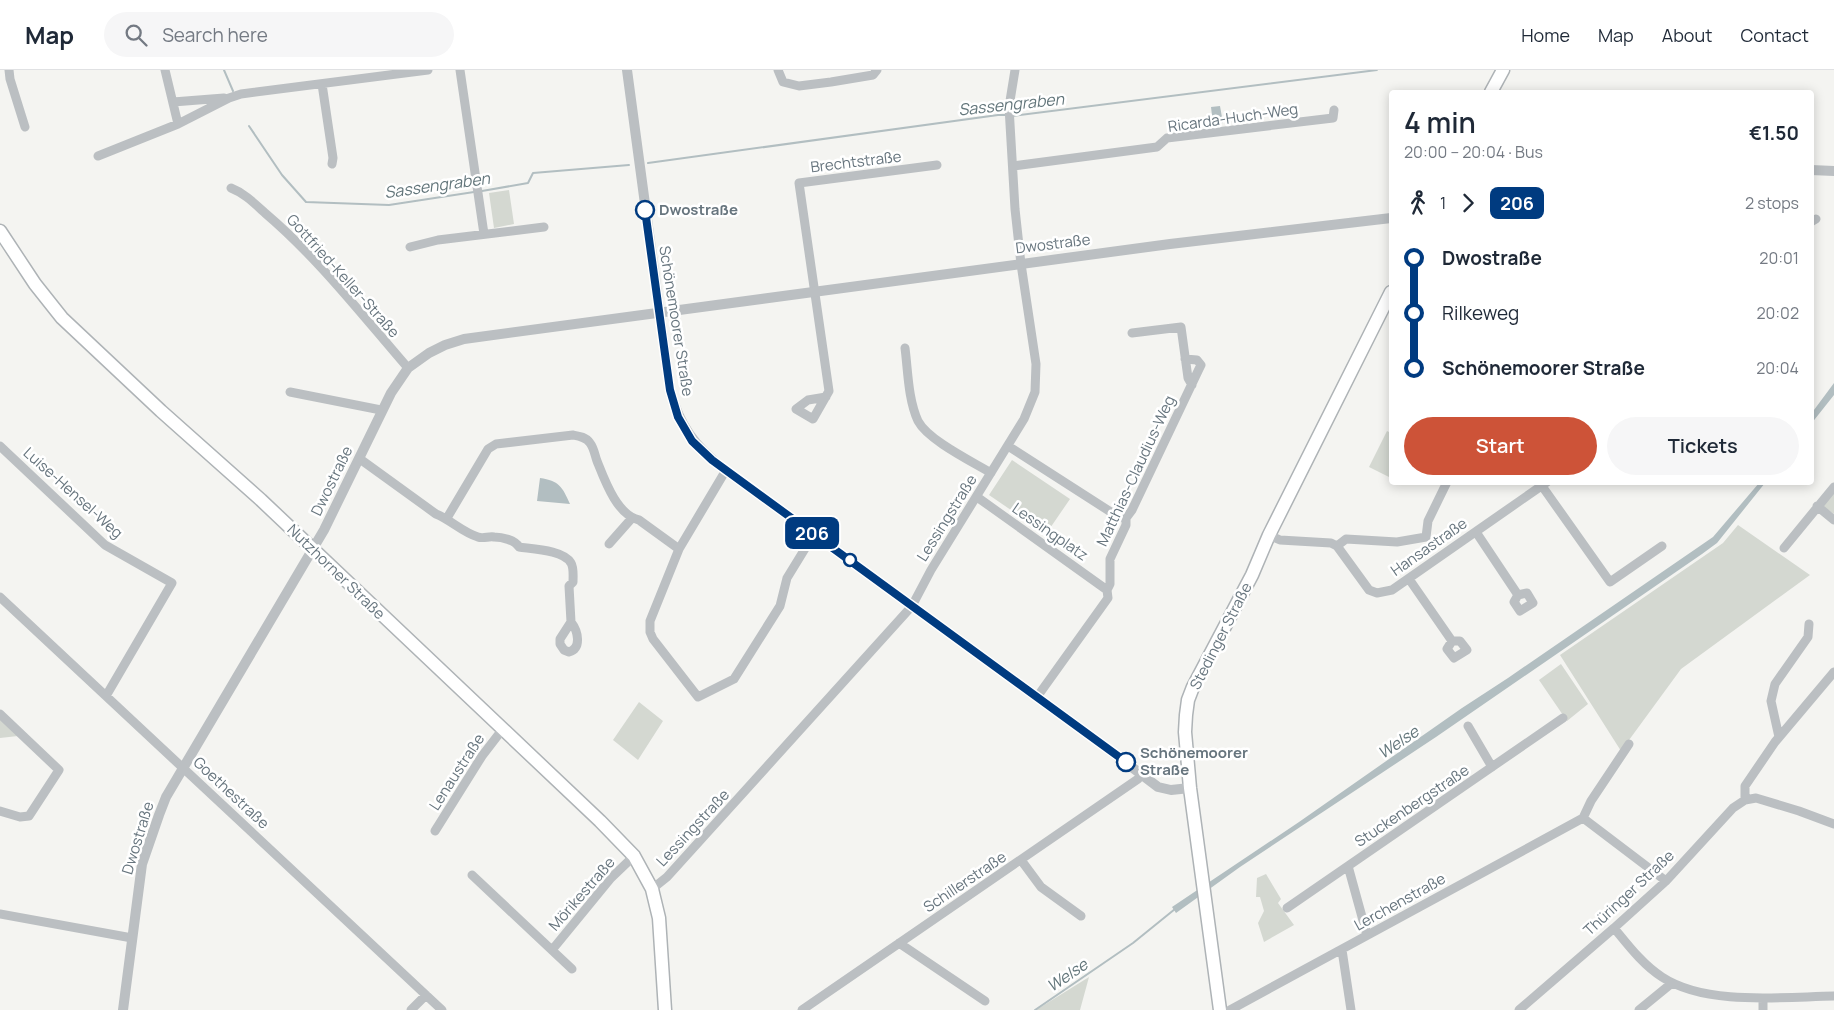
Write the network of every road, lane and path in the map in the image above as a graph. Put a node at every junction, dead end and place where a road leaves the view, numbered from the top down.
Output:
1 (9, 70) edge
2 (165, 70) edge
3 (428, 70) edge
4 (460, 70) edge
5 (627, 70) edge
6 (778, 70) edge
7 (876, 70) edge
8 (1015, 70) edge
9 (1503, 70) edge
10 (322, 84) junction
11 (1492, 90) edge
12 (229, 98) junction
13 (173, 102) junction
14 (1334, 110) dead end
15 (178, 124) junction
16 (25, 127) dead end
17 (98, 156) dead end
18 (332, 164) dead end
19 (937, 165) dead end
20 (1013, 166) junction
21 (1814, 170) edge
22 (1834, 171) edge
23 (231, 188) dead end
24 (1389, 220) edge
25 (544, 227) dead end
26 (0, 231) edge
27 (484, 234) junction
28 (410, 247) dead end
29 (1021, 264) junction
30 (815, 292) junction
31 (1389, 296) edge
32 (659, 313) junction
33 (1132, 333) dead end
34 (905, 348) dead end
35 (1185, 359) junction
36 (408, 368) junction
37 (1192, 385) junction
38 (290, 392) dead end
39 (826, 396) dead end
40 (381, 410) junction
41 (0, 446) edge
42 (1008, 446) junction
43 (360, 460) junction
44 (726, 470) junction
45 (991, 473) junction
46 (1446, 485) edge
47 (1543, 485) edge
48 (1545, 485) edge
49 (1834, 487) edge
50 (977, 497) junction
51 (1817, 506) junction
52 (447, 518) junction
53 (632, 518) junction
54 (1126, 518) junction
55 (1834, 520) edge
56 (1476, 532) junction
57 (814, 534) junction
58 (1269, 535) junction
59 (608, 544) dead end
60 (1337, 546) junction
61 (1662, 546) dead end
62 (1784, 548) dead end
63 (679, 549) junction
64 (313, 550) junction
65 (1408, 579) junction
66 (1107, 590) junction
67 (1518, 595) dead end
68 (0, 597) edge
69 (912, 606) junction
70 (571, 622) dead end
71 (1809, 624) dead end
72 (1452, 641) dead end
73 (1834, 672) edge
74 (106, 696) junction
75 (1037, 697) junction
76 (0, 714) edge
77 (1563, 718) dead end
78 (1468, 726) dead end
79 (502, 730) junction
80 (1779, 737) junction
81 (1629, 744) dead end
82 (184, 767) junction
83 (1492, 768) junction
84 (1141, 774) junction
85 (1190, 788) junction
86 (1745, 800) junction
87 (0, 811) edge
88 (1583, 818) junction
89 (1833, 822) edge
90 (435, 831) dead end
91 (634, 856) junction
92 (1021, 860) junction
93 (1348, 866) junction
94 (472, 875) dead end
95 (1666, 881) junction
96 (652, 889) junction
97 (1287, 908) dead end
98 (0, 914) edge
99 (1081, 916) dead end
100 (1614, 928) junction
101 (1367, 935) junction
102 (132, 938) junction
103 (900, 943) junction
104 (552, 950) junction
105 (1342, 950) junction
106 (572, 969) dead end
107 (1672, 983) junction
108 (426, 995) junction
109 (1834, 996) edge
110 (1763, 998) junction
111 (985, 1001) dead end
112 (123, 1010) edge
113 (411, 1010) edge
114 (442, 1010) edge
115 (665, 1010) edge
116 (802, 1010) edge
117 (1220, 1010) edge
118 (1230, 1010) edge
119 (1351, 1010) edge
120 (1519, 1010) edge
121 (1639, 1010) edge
122 (1762, 1010) edge

1 - 16 street
2 - 13 street
3 - 10 street
4 - 27 street
5 - 32 street, Schönemoorer Straße
6 - 7 street
8 - 20 street, Lessingstraße
9 - 11 main road
10 - 12 street
10 - 18 street
12 - 13 street
12 - 15 street
13 - 15 street
14 - 20 street, Ricarda-Huch-Weg
15 - 17 street
19 - 30 street, Brechtstraße
20 - 29 street, Lessingstraße
21 - 22 street
23 - 36 street, Gottfried-Keller-Straße
24 - 29 street, Dwostraße
25 - 27 street
26 - 64 main road, Nutzhorner Straße
27 - 28 street
29 - 30 street, Dwostraße
29 - 42 street, Lessingstraße
30 - 32 street, Dwostraße
30 - 39 street
31 - 58 main road, Stedinger Straße
32 - 36 street, Dwostraße
32 - 44 street, Schönemoorer Straße
33 - 35 street, Matthias-Claudius-Weg
34 - 45 street
35 - 37 street, Matthias-Claudius-Weg
35 - 37 street, Matthias-Claudius-Weg
36 - 40 street, Dwostraße
37 - 54 street, Matthias-Claudius-Weg
38 - 40 street
40 - 43 street, Dwostraße
41 - 74 street, Luise-Hensel-Weg
42 - 45 street, Lessingstraße
42 - 54 street
43 - 52 street
43 - 64 street, Dwostraße
44 - 57 street, Schönemoorer Straße
44 - 63 street
45 - 50 street, Lessingstraße
46 - 60 street, Hansastraße
47 - 56 street, Hansastraße
48 - 61 street
49 - 51 street
50 - 66 street, Lessingplatz
50 - 69 street, Lessingstraße
51 - 55 street
51 - 62 street
52 - 53 street
52 - 70 street
53 - 59 street
53 - 63 street
54 - 66 street, Matthias-Claudius-Weg
56 - 65 street, Hansastraße
56 - 67 street
57 - 63 street
57 - 69 street, Schönemoorer Straße
58 - 60 street, Hansastraße
58 - 85 main road, Stedinger Straße
60 - 65 street, Hansastraße
64 - 79 main road, Nutzhorner Straße
64 - 82 street, Dwostraße
65 - 72 street
66 - 75 street, Matthias-Claudius-Weg
68 - 74 street, Goethestraße
69 - 75 street, Schönemoorer Straße
69 - 96 street, Lessingstraße
71 - 80 street
73 - 80 street
74 - 82 street, Goethestraße
75 - 84 street, Schönemoorer Straße
76 - 87 street
77 - 83 street, Stuckenbergstraße
78 - 83 street, Stuckenbergstraße
79 - 90 street, Lenaustraße
79 - 91 main road, Nutzhorner Straße
80 - 86 street
81 - 88 street
82 - 102 street, Dwostraße
82 - 108 street, Goethestraße
83 - 93 street, Stuckenbergstraße
84 - 85 street, Schönemoorer Straße
84 - 92 street, Schillerstraße
85 - 117 main road, Stedinger Straße
86 - 89 street, Thüringer Straße
86 - 95 street, Thüringer Straße
88 - 95 street
88 - 101 street, Lerchenstraße
91 - 96 main road, Nutzhorner Straße
91 - 104 street, Mörikestraße
92 - 99 street
92 - 103 street, Schillerstraße
93 - 97 street, Stuckenbergstraße
93 - 101 street, Stuckenbergstraße
94 - 104 street, Mörikestraße
95 - 100 street, Thüringer Straße
96 - 115 main road, Nutzhorner Straße
98 - 102 street
100 - 107 street
100 - 120 street, Thüringer Straße
101 - 105 street, Lerchenstraße
102 - 112 street, Dwostraße
103 - 111 street
103 - 116 street, Schillerstraße
104 - 106 street, Mörikestraße
105 - 118 street, Lerchenstraße
105 - 119 street
107 - 110 street
107 - 121 street
108 - 113 street
108 - 114 street, Goethestraße
109 - 110 street
110 - 122 street

